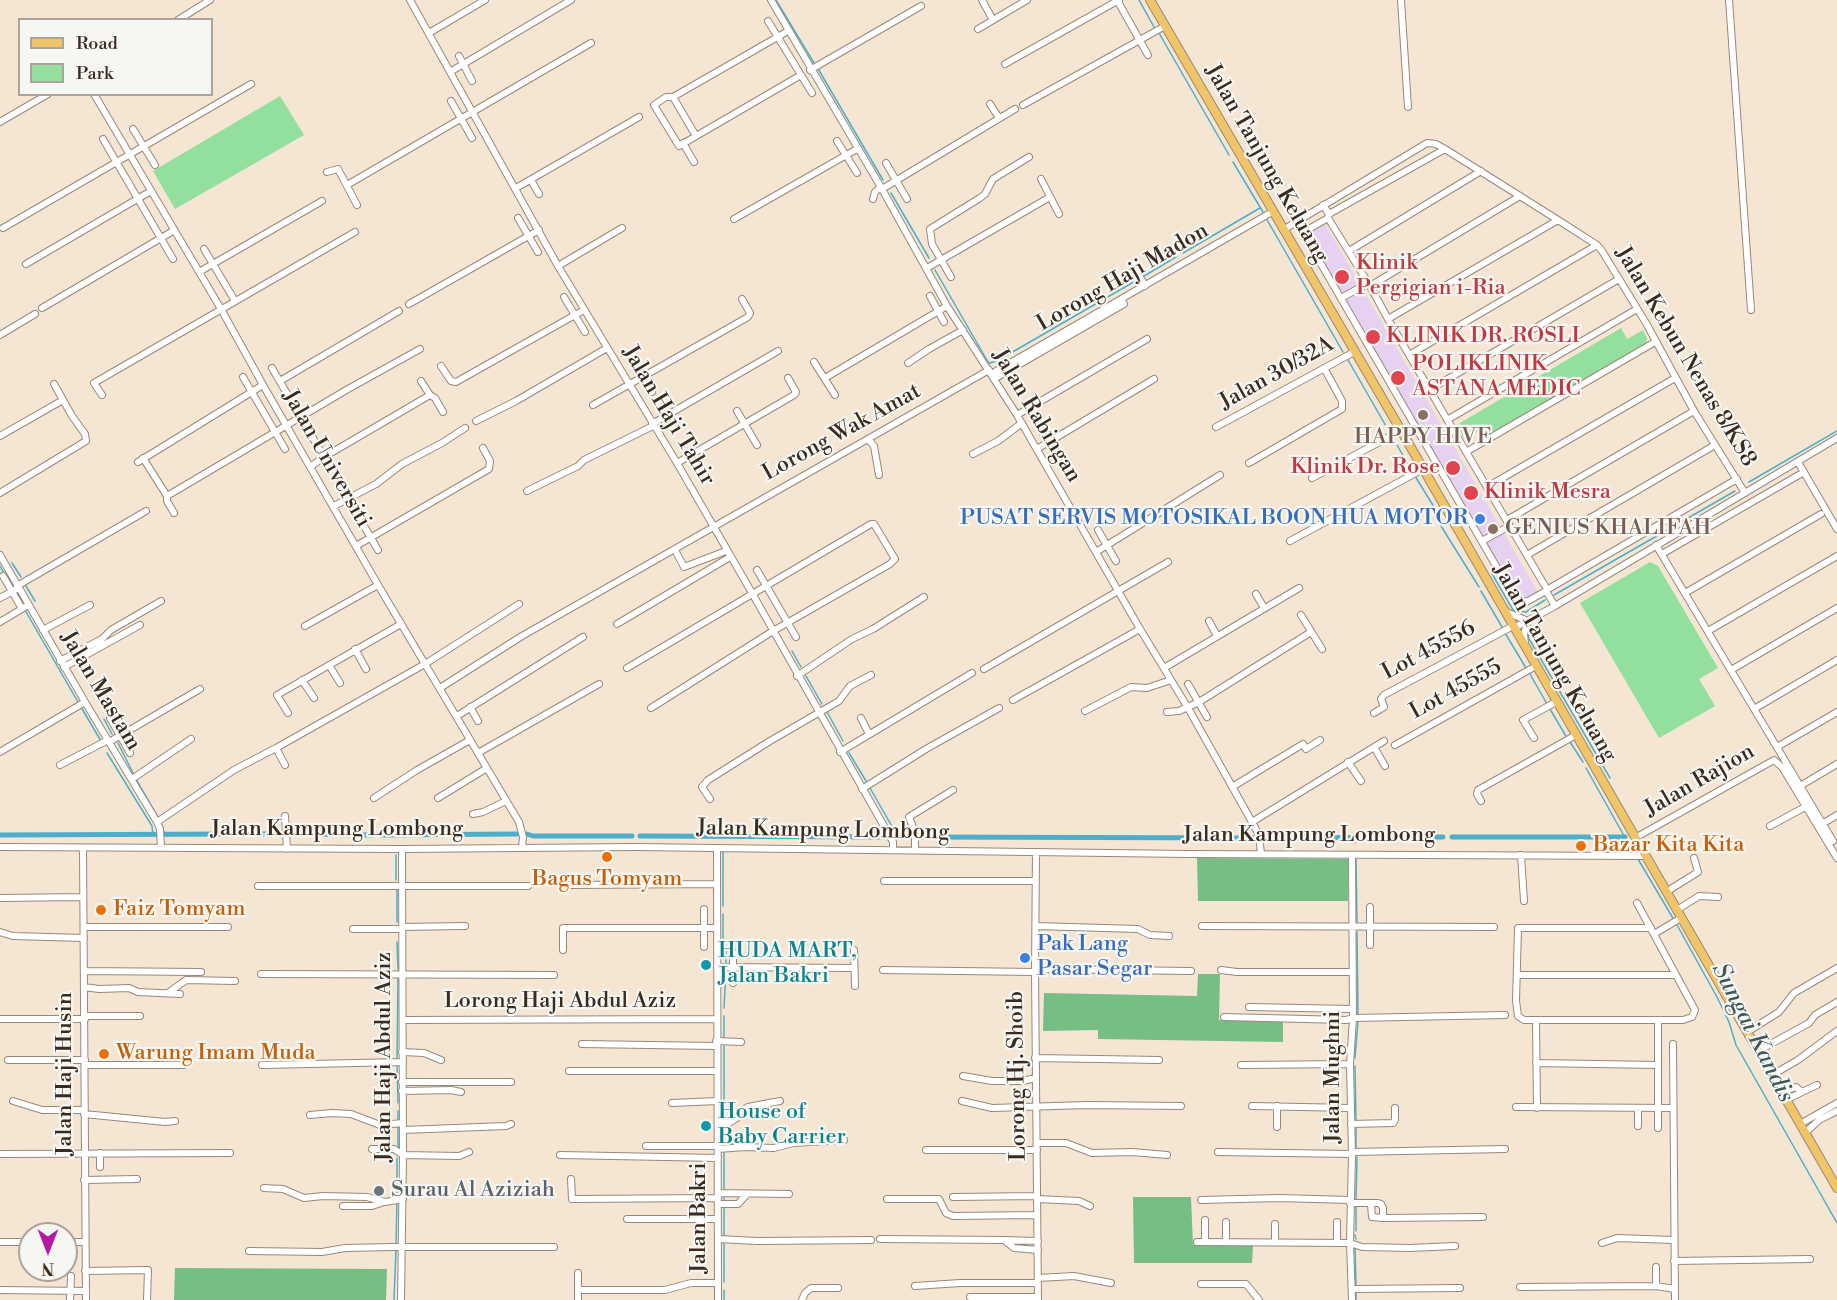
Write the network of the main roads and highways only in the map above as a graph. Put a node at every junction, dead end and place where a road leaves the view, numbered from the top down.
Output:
1 (1150, 0) edge
2 (1833, 1173) edge
3 (1837, 1188) edge

1 - 2 main road, Jalan Tanjung Keluang
2 - 3 main road, Jalan Tanjung Keluang

